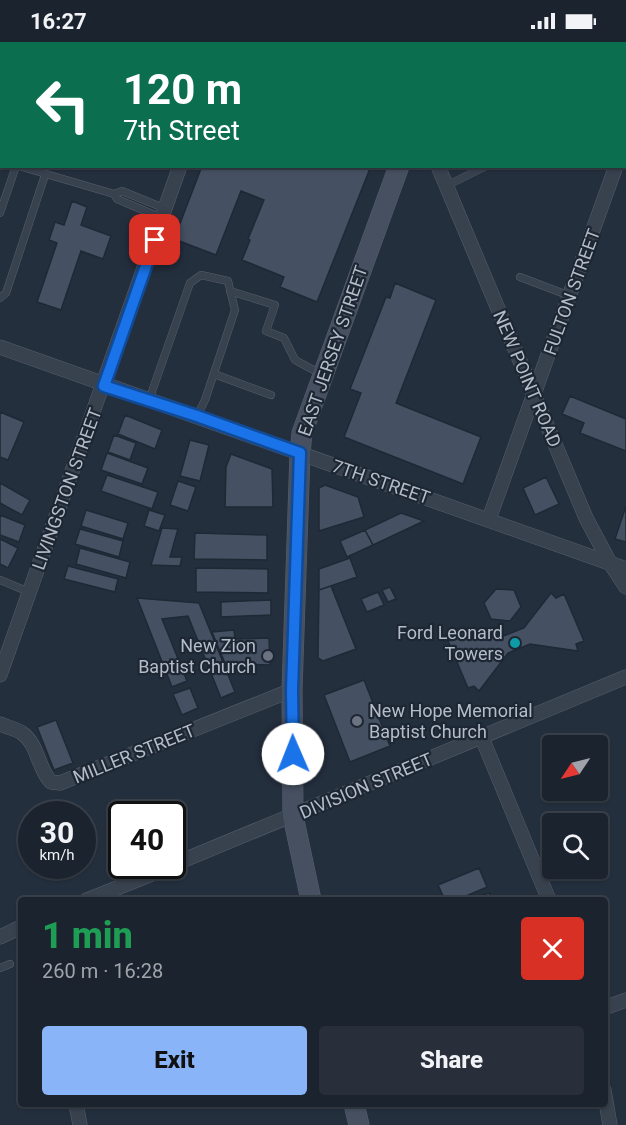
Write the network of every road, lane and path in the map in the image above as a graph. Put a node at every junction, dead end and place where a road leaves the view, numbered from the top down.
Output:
1 (17, 168) edge
2 (24, 168) edge
3 (179, 168) edge
4 (398, 168) edge
5 (439, 168) edge
6 (482, 168) edge
7 (615, 168) edge
8 (45, 175) junction
9 (446, 186) junction
10 (0, 213) edge
11 (164, 213) junction
12 (520, 277) dead end
13 (230, 291) junction
14 (570, 296) junction
15 (0, 298) edge
16 (0, 347) edge
17 (214, 374) junction
18 (323, 376) junction
19 (104, 386) junction
20 (271, 395) dead end
21 (534, 397) junction
22 (150, 400) junction
23 (197, 416) junction
24 (300, 453) junction
25 (489, 519) junction
26 (610, 563) junction
27 (626, 569) edge
28 (0, 579) edge
29 (626, 587) edge
30 (29, 592) junction
31 (0, 675) edge
32 (626, 677) edge
33 (292, 690) junction
34 (0, 724) edge
35 (482, 738) junction
36 (293, 816) junction
37 (186, 859) edge
38 (138, 879) edge
39 (94, 897) edge
40 (310, 897) edge
41 (548, 897) edge
42 (18, 928) edge
43 (0, 937) edge
44 (10, 964) dead end
45 (0, 968) edge
46 (626, 1000) edge
47 (608, 1007) edge
48 (77, 1107) edge
49 (355, 1107) edge
50 (607, 1107) edge
51 (80, 1125) edge
52 (359, 1125) edge
53 (610, 1125) edge

1 - 10 lane
2 - 8 lane
3 - 11 street, LIVINGSTON STREET
4 - 18 street, EAST JERSEY STREET
5 - 9 street, NEW POINT ROAD
6 - 9 lane
7 - 14 street, FULTON STREET
8 - 11 lane
8 - 15 lane
9 - 21 street, NEW POINT ROAD
11 - 19 street, LIVINGSTON STREET
12 - 14 lane
13 - 17 lane
13 - 18 lane
13 - 22 lane
14 - 21 street, FULTON STREET
16 - 19 street, 7TH STREET
17 - 20 lane
17 - 23 lane
18 - 24 street, EAST JERSEY STREET
19 - 22 street, 7TH STREET
19 - 30 street, LIVINGSTON STREET
21 - 25 street, FULTON STREET
21 - 26 street, NEW POINT ROAD
22 - 23 street, 7TH STREET
23 - 24 street, 7TH STREET
24 - 25 street, 7TH STREET
24 - 33 street, EAST JERSEY STREET
25 - 26 street, 7TH STREET
26 - 27 street, 7TH STREET
26 - 29 street, NEW POINT ROAD
28 - 30 lane
30 - 31 street, LIVINGSTON STREET
32 - 35 street, DIVISION STREET
33 - 34 street, MILLER STREET
33 - 36 street, EAST JERSEY STREET
35 - 36 street, DIVISION STREET
35 - 41 street
36 - 37 street, DIVISION STREET
36 - 40 street, EAST JERSEY STREET
38 - 39 street, DIVISION STREET
42 - 43 street
44 - 45 lane
46 - 47 street
48 - 51 street
49 - 52 street
50 - 53 street

